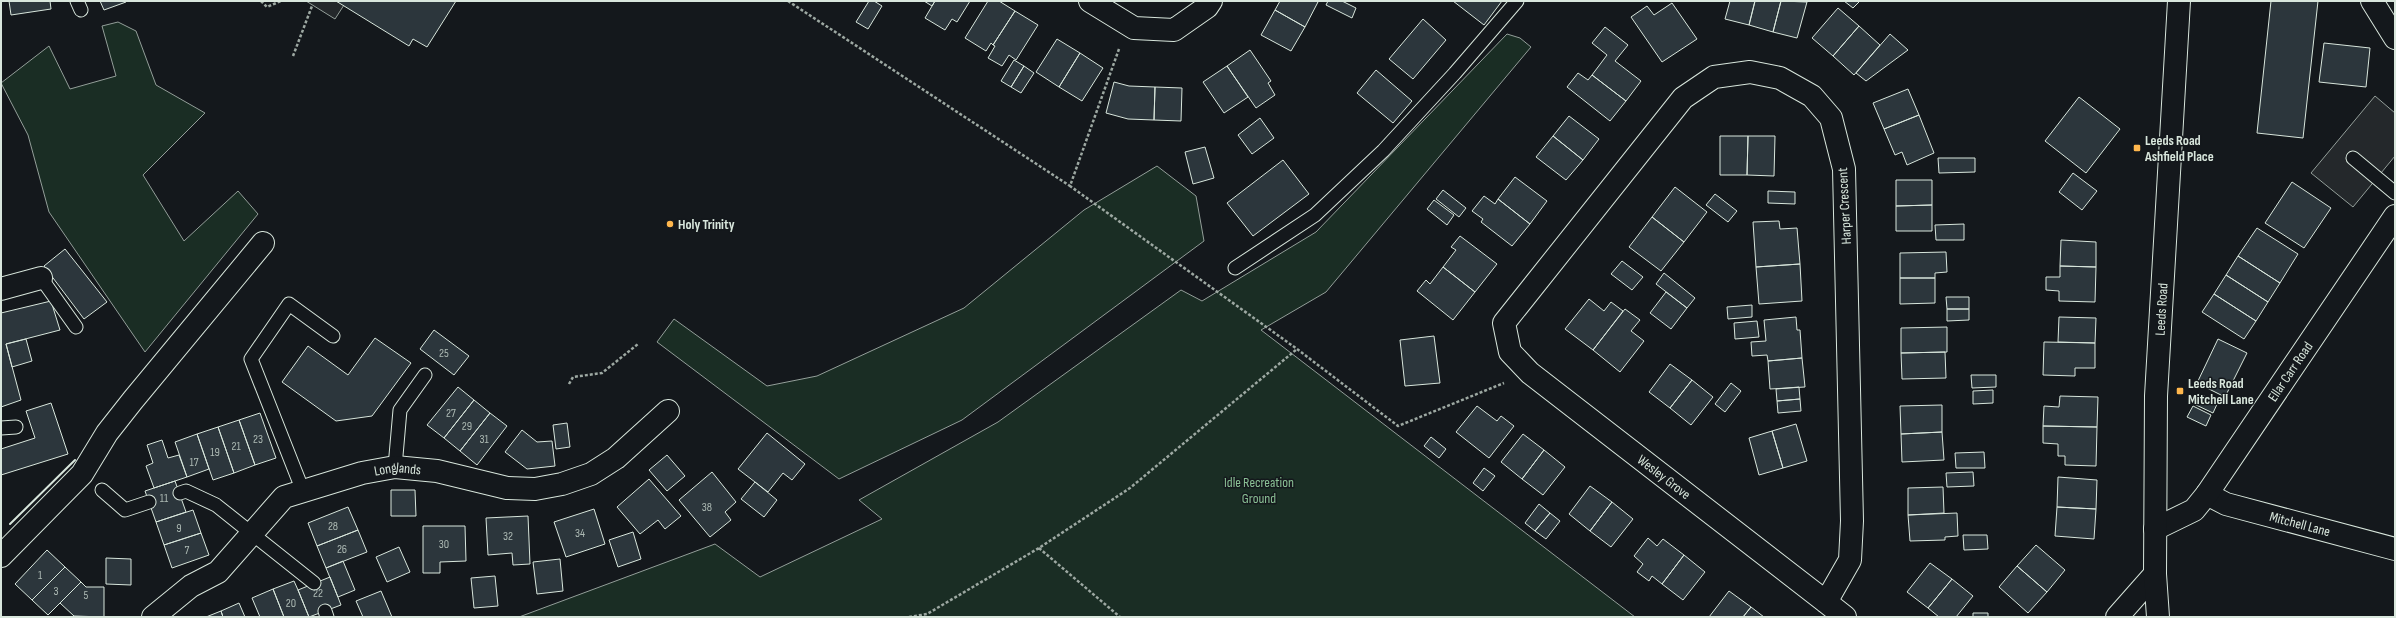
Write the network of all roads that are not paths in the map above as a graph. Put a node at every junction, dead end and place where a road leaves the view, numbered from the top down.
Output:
1 (1090, 1) edge
2 (1517, 1) edge
3 (2180, 1) edge
4 (2372, 1) edge
5 (1209, 4) edge
6 (2395, 38) edge
7 (2353, 158) dead end
8 (2395, 194) edge
9 (2395, 216) edge
10 (263, 243) dead end
11 (1236, 268) dead end
12 (41, 278) joint
13 (1, 289) edge
14 (1504, 323) joint
15 (76, 327) dead end
16 (333, 336) dead end
17 (425, 375) dead end
18 (668, 411) dead end
19 (16, 427) dead end
20 (1, 428) edge
21 (396, 468) junction
22 (102, 490) dead end
23 (303, 491) junction
24 (180, 493) dead end
25 (2207, 494) junction
26 (149, 502) dead end
27 (2155, 529) junction
28 (252, 534) junction
29 (2395, 549) edge
30 (1, 556) edge
31 (2155, 574) junction
32 (314, 583) dead end
33 (1826, 602) junction
34 (153, 617) edge
35 (1845, 617) edge
36 (2117, 617) edge
37 (2158, 617) edge

1 - 5 street
2 - 11 lane
3 - 27 street, Leeds Road
4 - 6 street
7 - 8 lane
9 - 25 street, Ellar Carr Road
10 - 30 street
12 - 13 street
12 - 15 lane
14 - 33 street, Wesley Grove
14 - 33 street, Harper Crescent
16 - 23 lane
17 - 21 lane
18 - 21 street, Longlands
19 - 20 lane
21 - 23 street, Longlands
22 - 26 lane
23 - 28 street, Longlands
24 - 28 lane
25 - 27 street, Ellar Carr Road
25 - 29 street, Mitchell Lane
27 - 31 street, Leeds Road
28 - 32 lane
28 - 34 street, Longlands
31 - 36 street
31 - 37 street, Leeds Road
33 - 35 street, Wesley Grove

